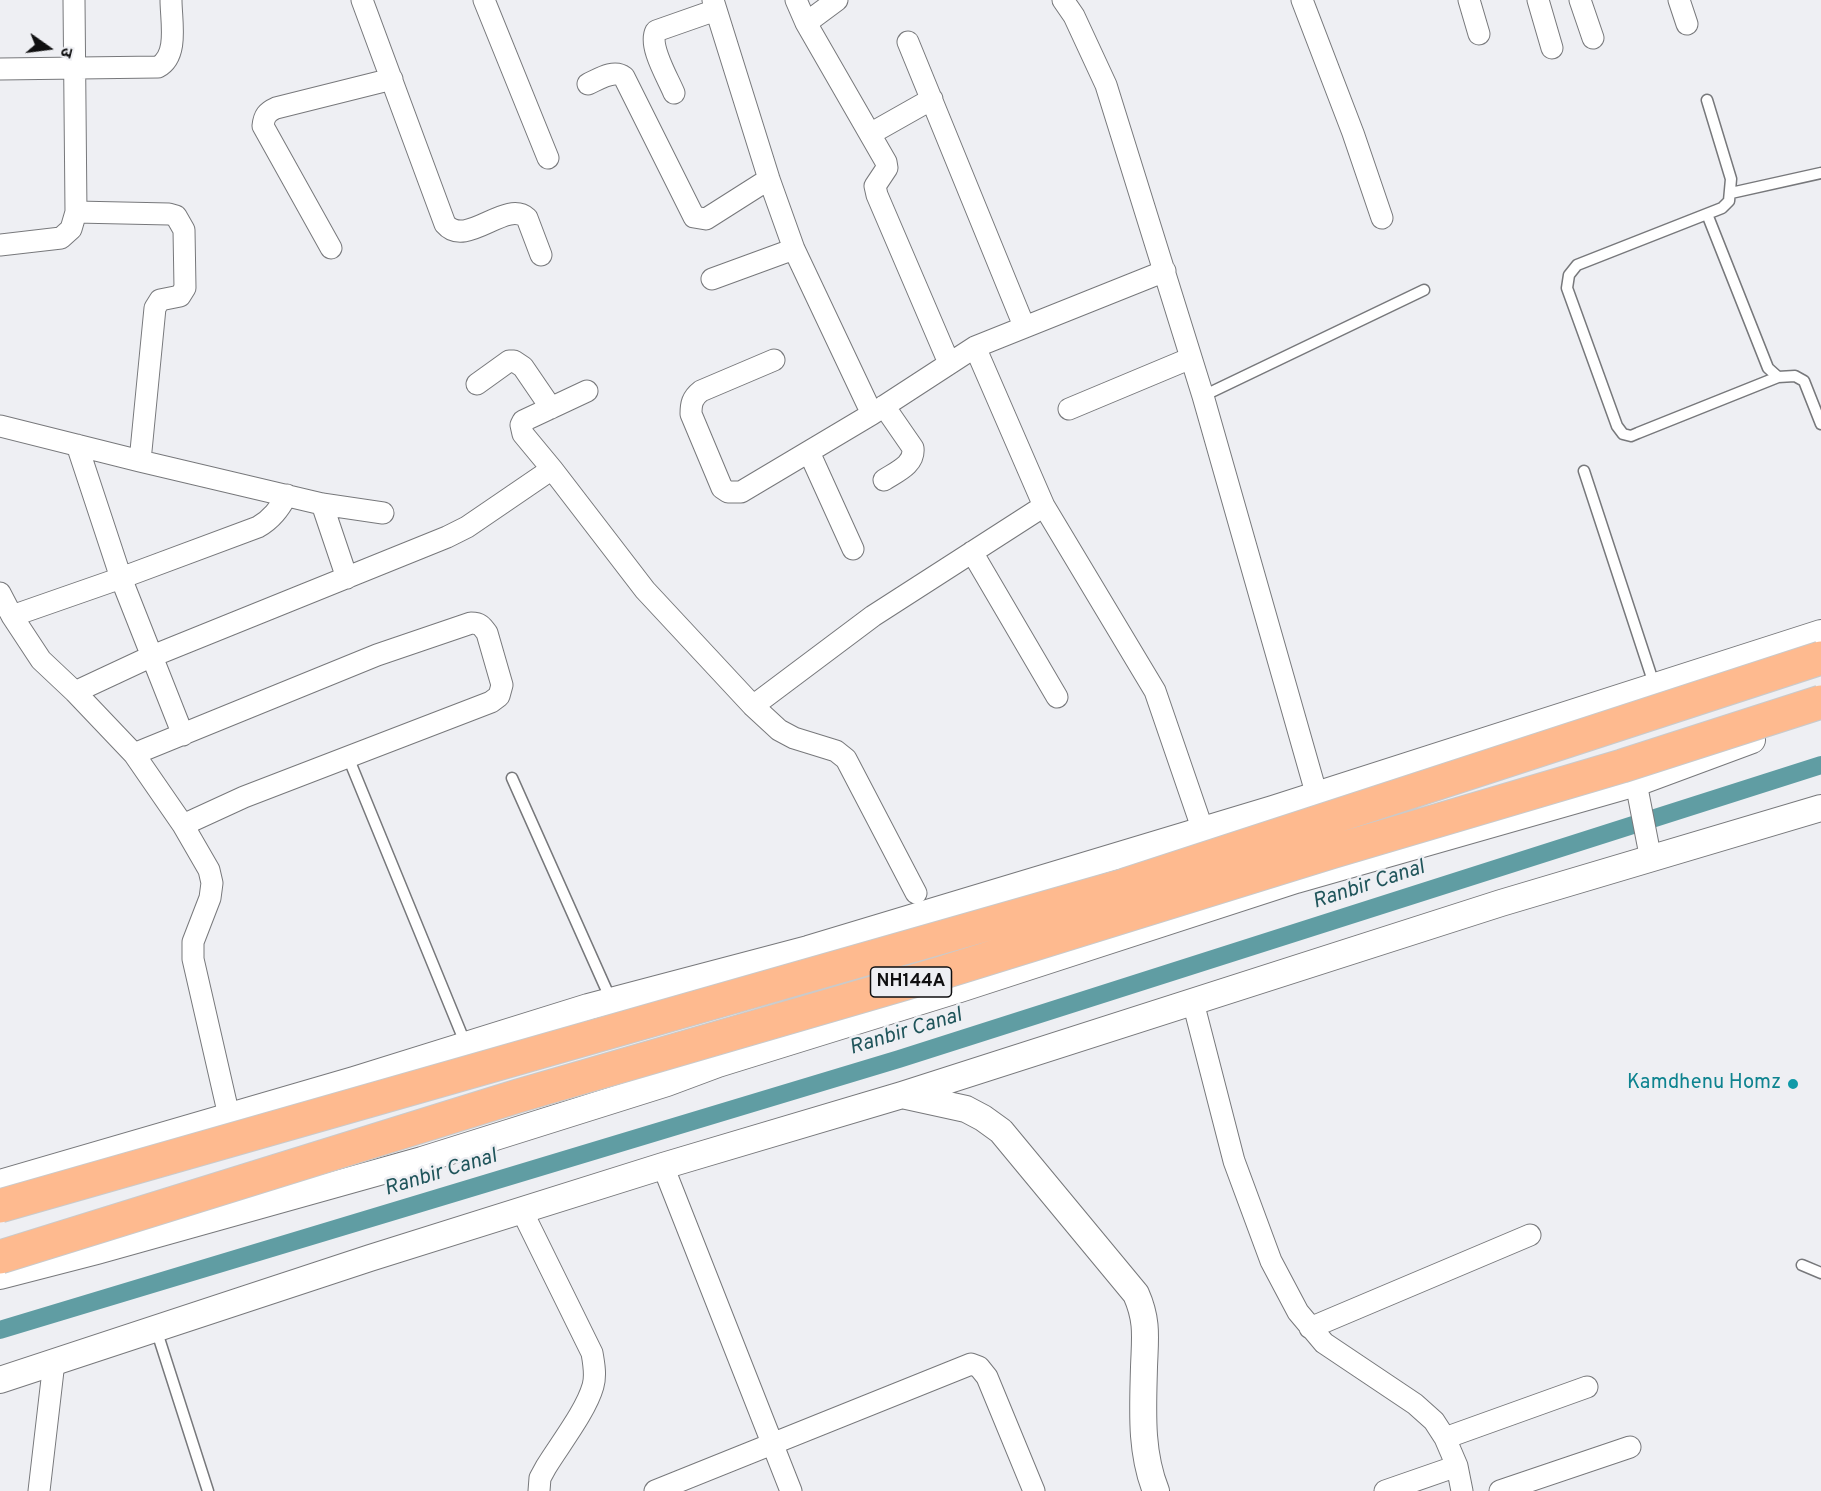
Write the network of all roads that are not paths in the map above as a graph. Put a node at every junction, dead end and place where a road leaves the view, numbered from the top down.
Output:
1 (74, 0) edge
2 (171, 0) edge
3 (362, 0) edge
4 (484, 0) edge
5 (796, 0) edge
6 (837, 0) edge
7 (1063, 0) edge
8 (1302, 0) edge
9 (1469, 0) edge
10 (1538, 0) edge
11 (1580, 0) edge
12 (1679, 0) edge
13 (714, 5) edge
14 (806, 23) junction
15 (1687, 24) dead end
16 (1479, 34) dead end
17 (1593, 38) dead end
18 (908, 42) dead end
19 (1551, 48) dead end
20 (74, 67) junction
21 (0, 69) edge
22 (392, 79) junction
23 (588, 84) dead end
24 (674, 93) dead end
25 (932, 99) junction
26 (1707, 100) dead end
27 (870, 134) junction
28 (548, 158) dead end
29 (1821, 173) edge
30 (769, 179) junction
31 (1731, 193) junction
32 (76, 212) junction
33 (1707, 214) junction
34 (1382, 218) dead end
35 (0, 245) edge
36 (331, 248) dead end
37 (794, 249) junction
38 (541, 255) dead end
39 (1165, 271) junction
40 (712, 279) dead end
41 (1424, 290) dead end
42 (1024, 326) junction
43 (975, 347) junction
44 (1191, 358) junction
45 (774, 360) dead end
46 (949, 363) junction
47 (1778, 377) junction
48 (477, 384) dead end
49 (587, 390) dead end
50 (1203, 396) junction
51 (551, 408) junction
52 (1069, 409) dead end
53 (878, 410) junction
54 (1821, 424) edge
55 (0, 426) edge
56 (77, 445) junction
57 (809, 452) junction
58 (140, 461) junction
59 (552, 469) junction
60 (1584, 471) dead end
61 (884, 480) dead end
62 (287, 495) junction
63 (322, 504) junction
64 (1044, 506) junction
65 (383, 513) dead end
66 (853, 549) dead end
67 (972, 552) junction
68 (121, 578) junction
69 (347, 578) junction
70 (0, 593) edge
71 (12, 616) junction
72 (1821, 633) edge
73 (150, 657) junction
74 (1821, 658) edge
75 (1655, 687) junction
76 (75, 692) junction
77 (1057, 697) dead end
78 (1821, 702) edge
79 (753, 706) junction
80 (1821, 717) edge
81 (183, 735) junction
82 (134, 754) junction
83 (348, 757) junction
84 (512, 778) dead end
85 (1636, 789) junction
86 (1317, 794) junction
87 (1821, 808) edge
88 (1199, 819) dead end
89 (183, 825) junction
90 (1650, 851) junction
91 (1337, 868) junction
92 (916, 893) dead end
93 (611, 1001) junction
94 (1193, 1002) junction
95 (466, 1045) junction
96 (902, 1095) junction
97 (229, 1116) junction
98 (663, 1166) junction
99 (0, 1184) edge
100 (0, 1206) edge
101 (522, 1210) junction
102 (1530, 1235) dead end
103 (0, 1257) edge
104 (1802, 1265) dead end
105 (1821, 1273) edge
106 (0, 1276) edge
107 (155, 1328) junction
108 (1310, 1328) junction
109 (54, 1362) junction
110 (0, 1380) edge
111 (1587, 1387) dead end
112 (1445, 1437) junction
113 (773, 1444) junction
114 (1630, 1447) dead end
115 (1456, 1467) junction
116 (39, 1491) edge
117 (208, 1491) edge
118 (539, 1491) edge
119 (655, 1491) edge
120 (791, 1491) edge
121 (1034, 1491) edge
122 (1156, 1491) edge
123 (1385, 1491) edge
124 (1462, 1491) edge
125 (1500, 1491) edge

1 - 20 street
2 - 20 street
3 - 22 street
4 - 28 street
5 - 14 street
6 - 14 street
7 - 39 street
8 - 34 street
9 - 16 street
10 - 19 street
11 - 17 street
12 - 15 street
13 - 24 street
13 - 30 street
14 - 27 street
18 - 25 street
20 - 21 street
20 - 32 street
22 - 36 street
22 - 38 street
23 - 30 street
25 - 27 street
25 - 42 street
26 - 31 lane
27 - 46 street
29 - 31 lane
30 - 37 street
31 - 33 lane
32 - 35 street
32 - 58 street
33 - 47 lane
33 - 47 lane
37 - 40 street
37 - 53 street
39 - 42 street
39 - 44 street
41 - 50 lane
42 - 43 street
43 - 46 street
43 - 64 street
44 - 50 street
44 - 52 street
45 - 57 street
46 - 53 street
47 - 54 lane
48 - 51 street
49 - 51 street
50 - 86 street
51 - 59 street
53 - 57 street
53 - 61 street
55 - 56 street
56 - 58 street
56 - 68 street
57 - 66 street
58 - 62 street
59 - 69 street
59 - 79 street
60 - 75 lane
62 - 63 street
62 - 68 street
63 - 65 street
63 - 69 street
64 - 67 street
64 - 88 street
67 - 77 street
67 - 79 street
68 - 71 street
68 - 73 street
69 - 73 street
70 - 71 street
71 - 76 street
72 - 75 street
73 - 76 street
73 - 81 street
74 - 100 highway, NH144A, bridge
75 - 86 street
76 - 82 street
78 - 103 highway, NH144A, bridge
79 - 92 street
80 - 85 street
81 - 82 street
81 - 83 street
82 - 89 street
83 - 89 street
83 - 95 lane
84 - 93 lane
85 - 90 street
85 - 91 street
86 - 91 street
86 - 93 street
87 - 90 street
89 - 97 street
90 - 94 street
91 - 106 street
93 - 95 street
94 - 96 street
94 - 108 street
95 - 97 street
96 - 98 street
96 - 122 street
97 - 99 street
98 - 101 street
98 - 113 street
101 - 107 street
101 - 118 street
102 - 108 street
104 - 105 lane
107 - 109 street
107 - 117 lane
108 - 112 street
109 - 110 street
109 - 116 street
111 - 112 street
112 - 115 street
113 - 119 street
113 - 120 street
113 - 121 street
114 - 125 street
115 - 123 street
115 - 124 street

